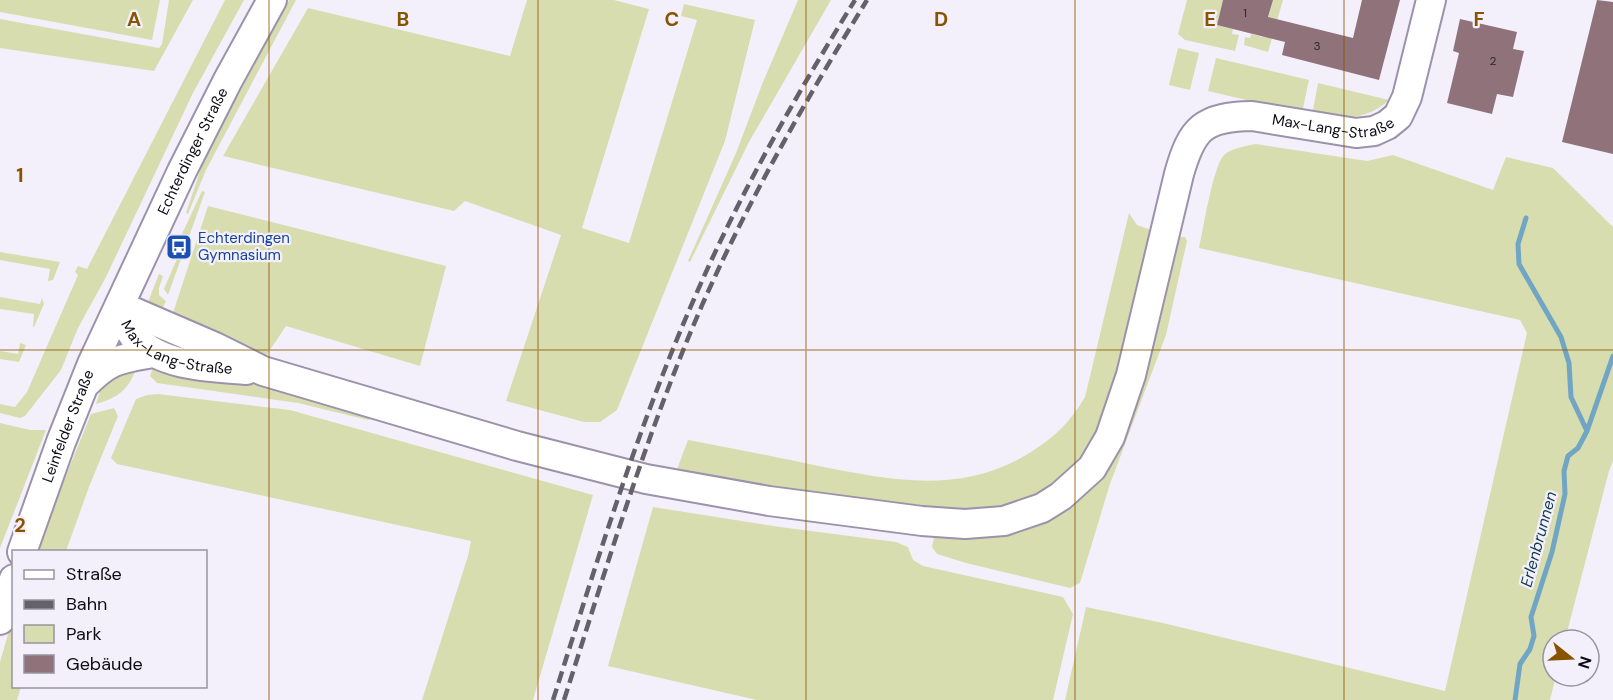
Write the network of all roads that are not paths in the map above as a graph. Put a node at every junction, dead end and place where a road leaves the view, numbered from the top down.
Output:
1 (272, 0) edge
2 (1431, 0) edge
3 (120, 306) junction
4 (153, 353) junction
5 (263, 371) junction
6 (82, 387) junction
7 (23, 550) edge
8 (12, 585) edge
9 (0, 620) edge

1 - 3 main road, Echterdinger Straße
2 - 5 main road, Max-Lang-Straße
3 - 4 main road, Max-Lang-Straße
3 - 5 main road, Max-Lang-Straße
3 - 6 main road, Leinfelder Straße
4 - 5 main road, Max-Lang-Straße
4 - 6 main road
6 - 7 main road, Leinfelder Straße
8 - 9 main road

